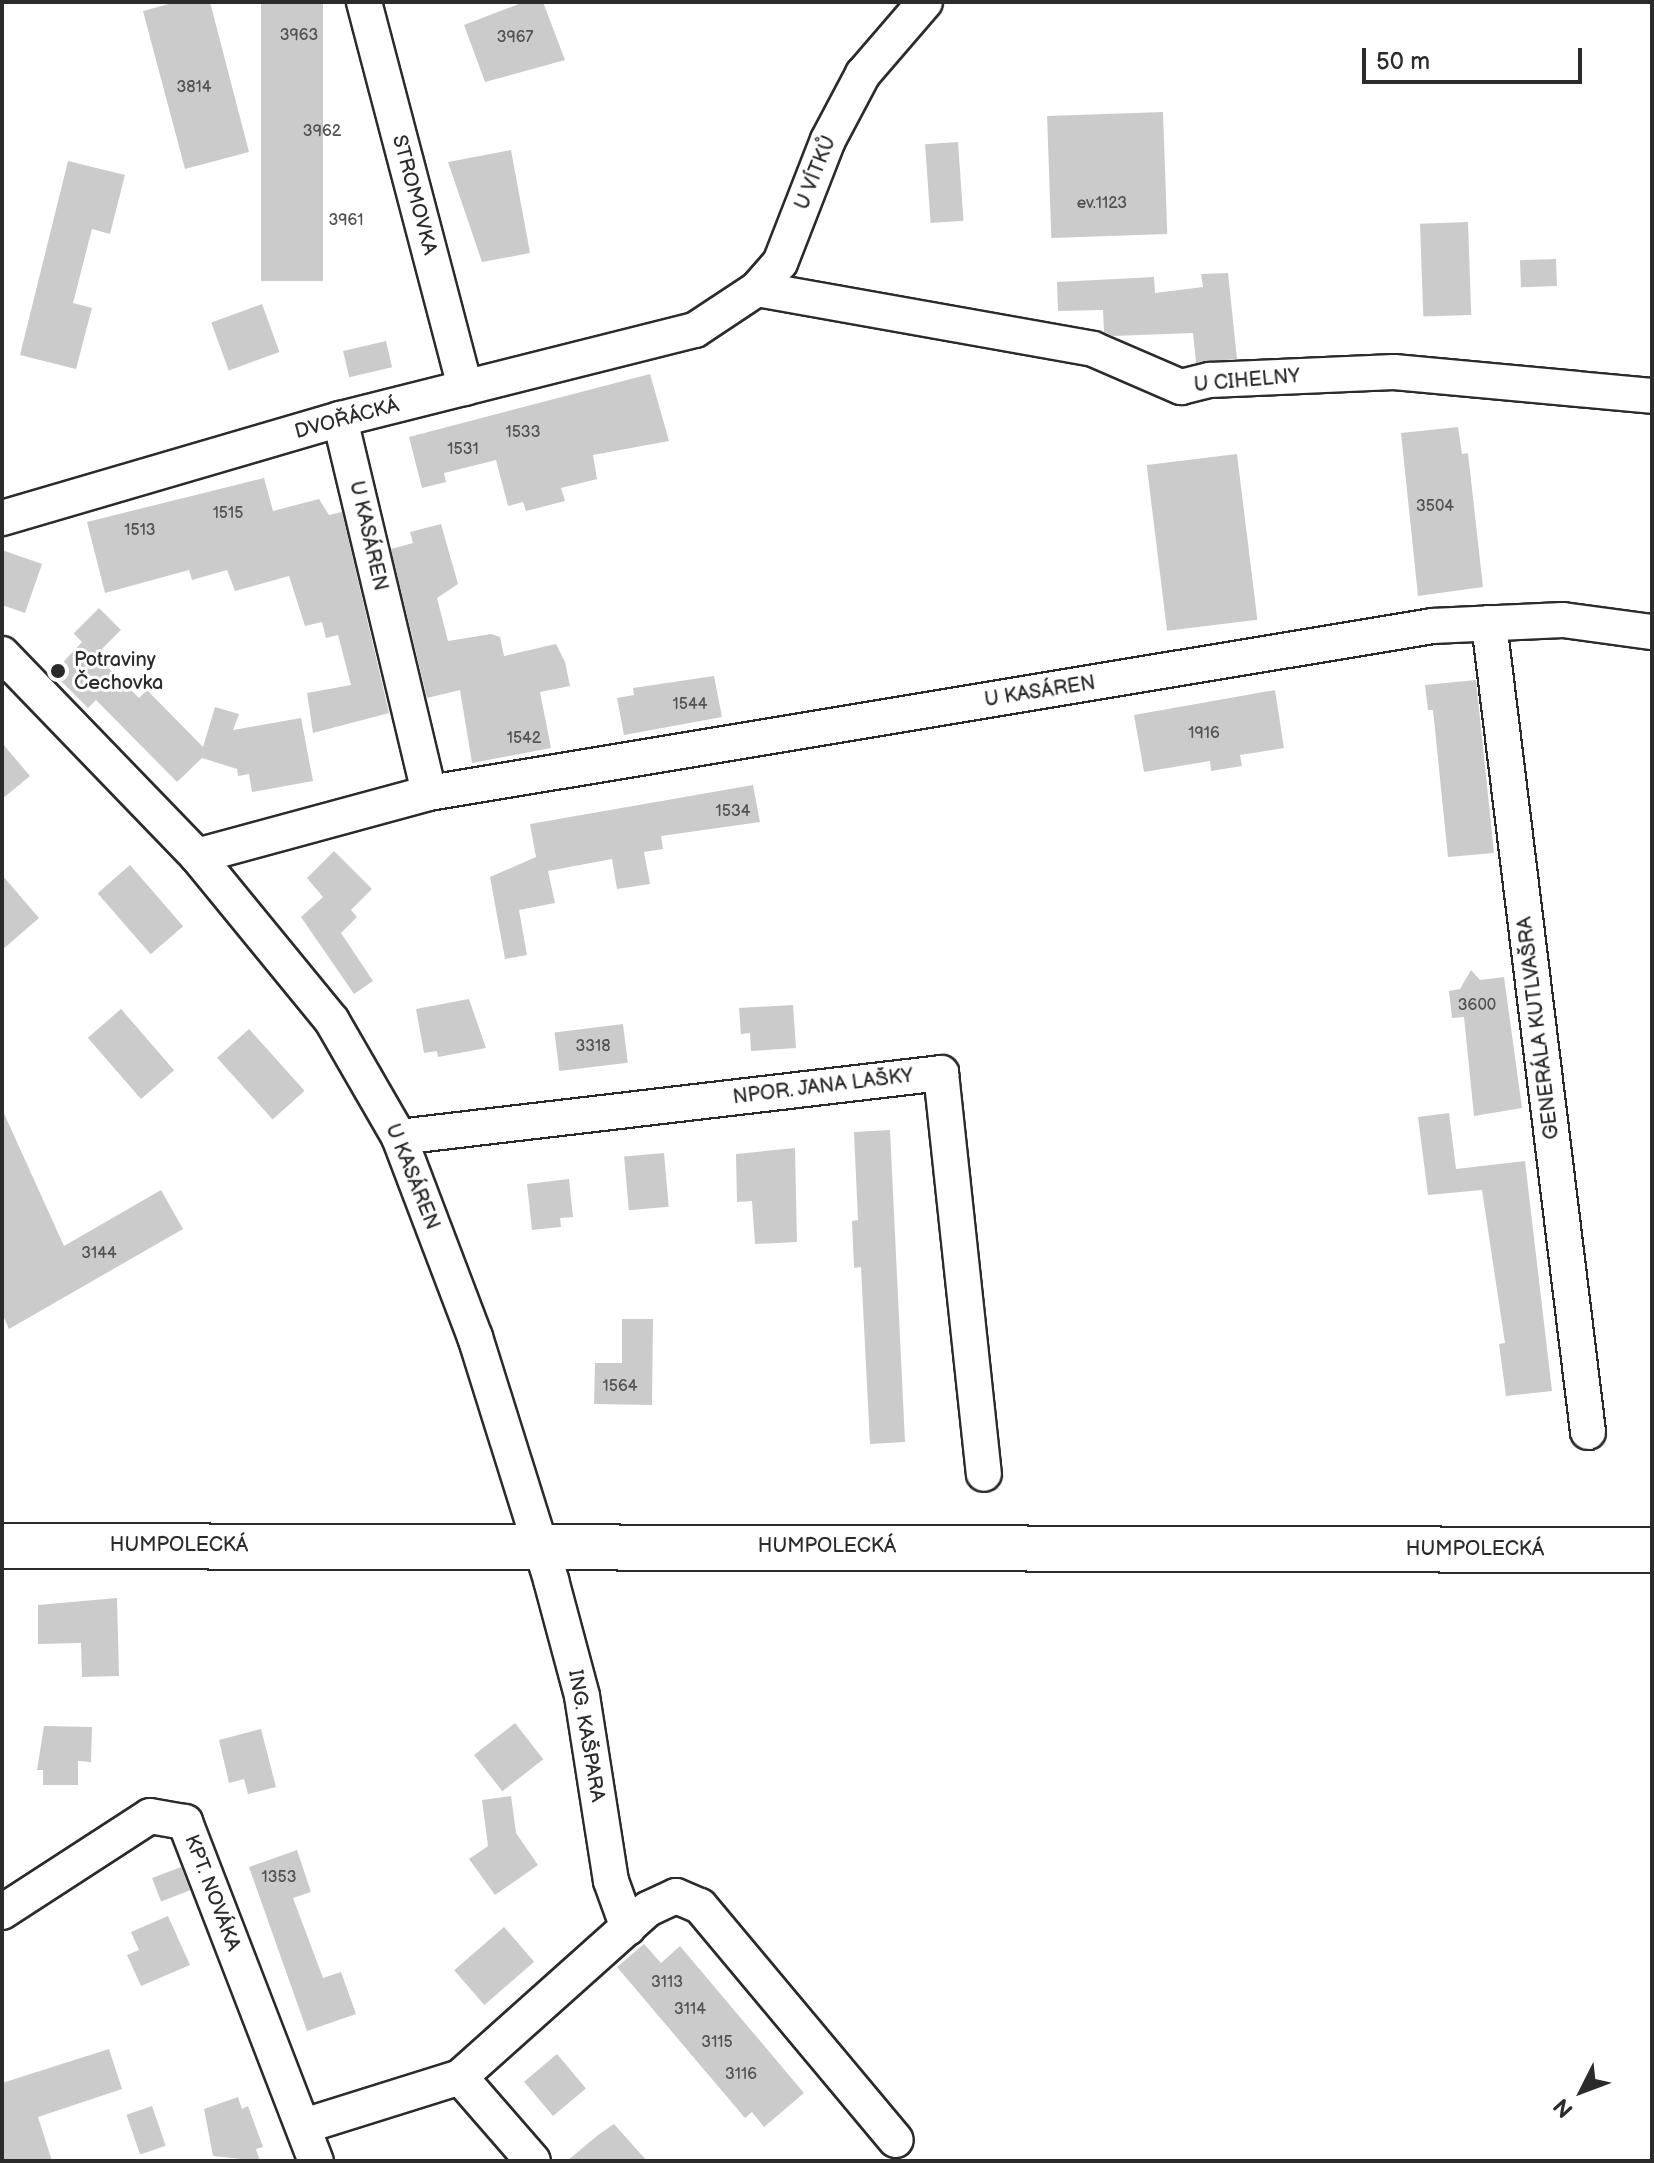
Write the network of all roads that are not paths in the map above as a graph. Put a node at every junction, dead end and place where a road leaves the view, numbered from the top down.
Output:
1 (364, 2) edge
2 (925, 2) edge
3 (757, 289) junction
4 (695, 330) joint
5 (465, 388) junction
6 (1652, 396) edge
7 (340, 419) junction
8 (2, 518) edge
9 (1489, 623) junction
10 (1652, 632) edge
11 (2, 654) edge
12 (429, 793) junction
13 (197, 856) junction
14 (399, 1137) junction
15 (1588, 1432) dead end
16 (984, 1474) dead end
17 (538, 1545) junction
18 (2, 1546) edge
19 (1652, 1550) edge
20 (2, 1912) edge
21 (628, 1928) junction
22 (460, 2077) junction
23 (304, 2126) junction
24 (896, 2140) dead end
25 (316, 2161) edge
26 (533, 2161) edge

1 - 5 street, STROMOVKA
2 - 3 street, U VÍTKŮ
3 - 4 street, U VÍTKŮ
3 - 6 street, U CIHELNY
4 - 5 street, DVOŘÁCKÁ
5 - 7 street, DVOŘÁCKÁ
7 - 8 street, DVOŘÁCKÁ
7 - 12 street, U KASÁREN
9 - 10 street, U KASÁREN
9 - 12 street, U KASÁREN
9 - 15 street, GENERÁLA KUTLVAŠRA
11 - 13 street, U KASÁREN
12 - 13 street, U KASÁREN
13 - 14 street, U KASÁREN
14 - 16 street, NPOR. JANA LAŠKY
14 - 17 street, U KASÁREN
17 - 18 main road, HUMPOLECKÁ
17 - 19 main road, HUMPOLECKÁ
17 - 21 street, ING. KAŠPARA
20 - 23 street, KPT. NOVÁKA
21 - 22 street
21 - 24 street
22 - 23 street
22 - 26 street
23 - 25 street, KPT. NOVÁKA

